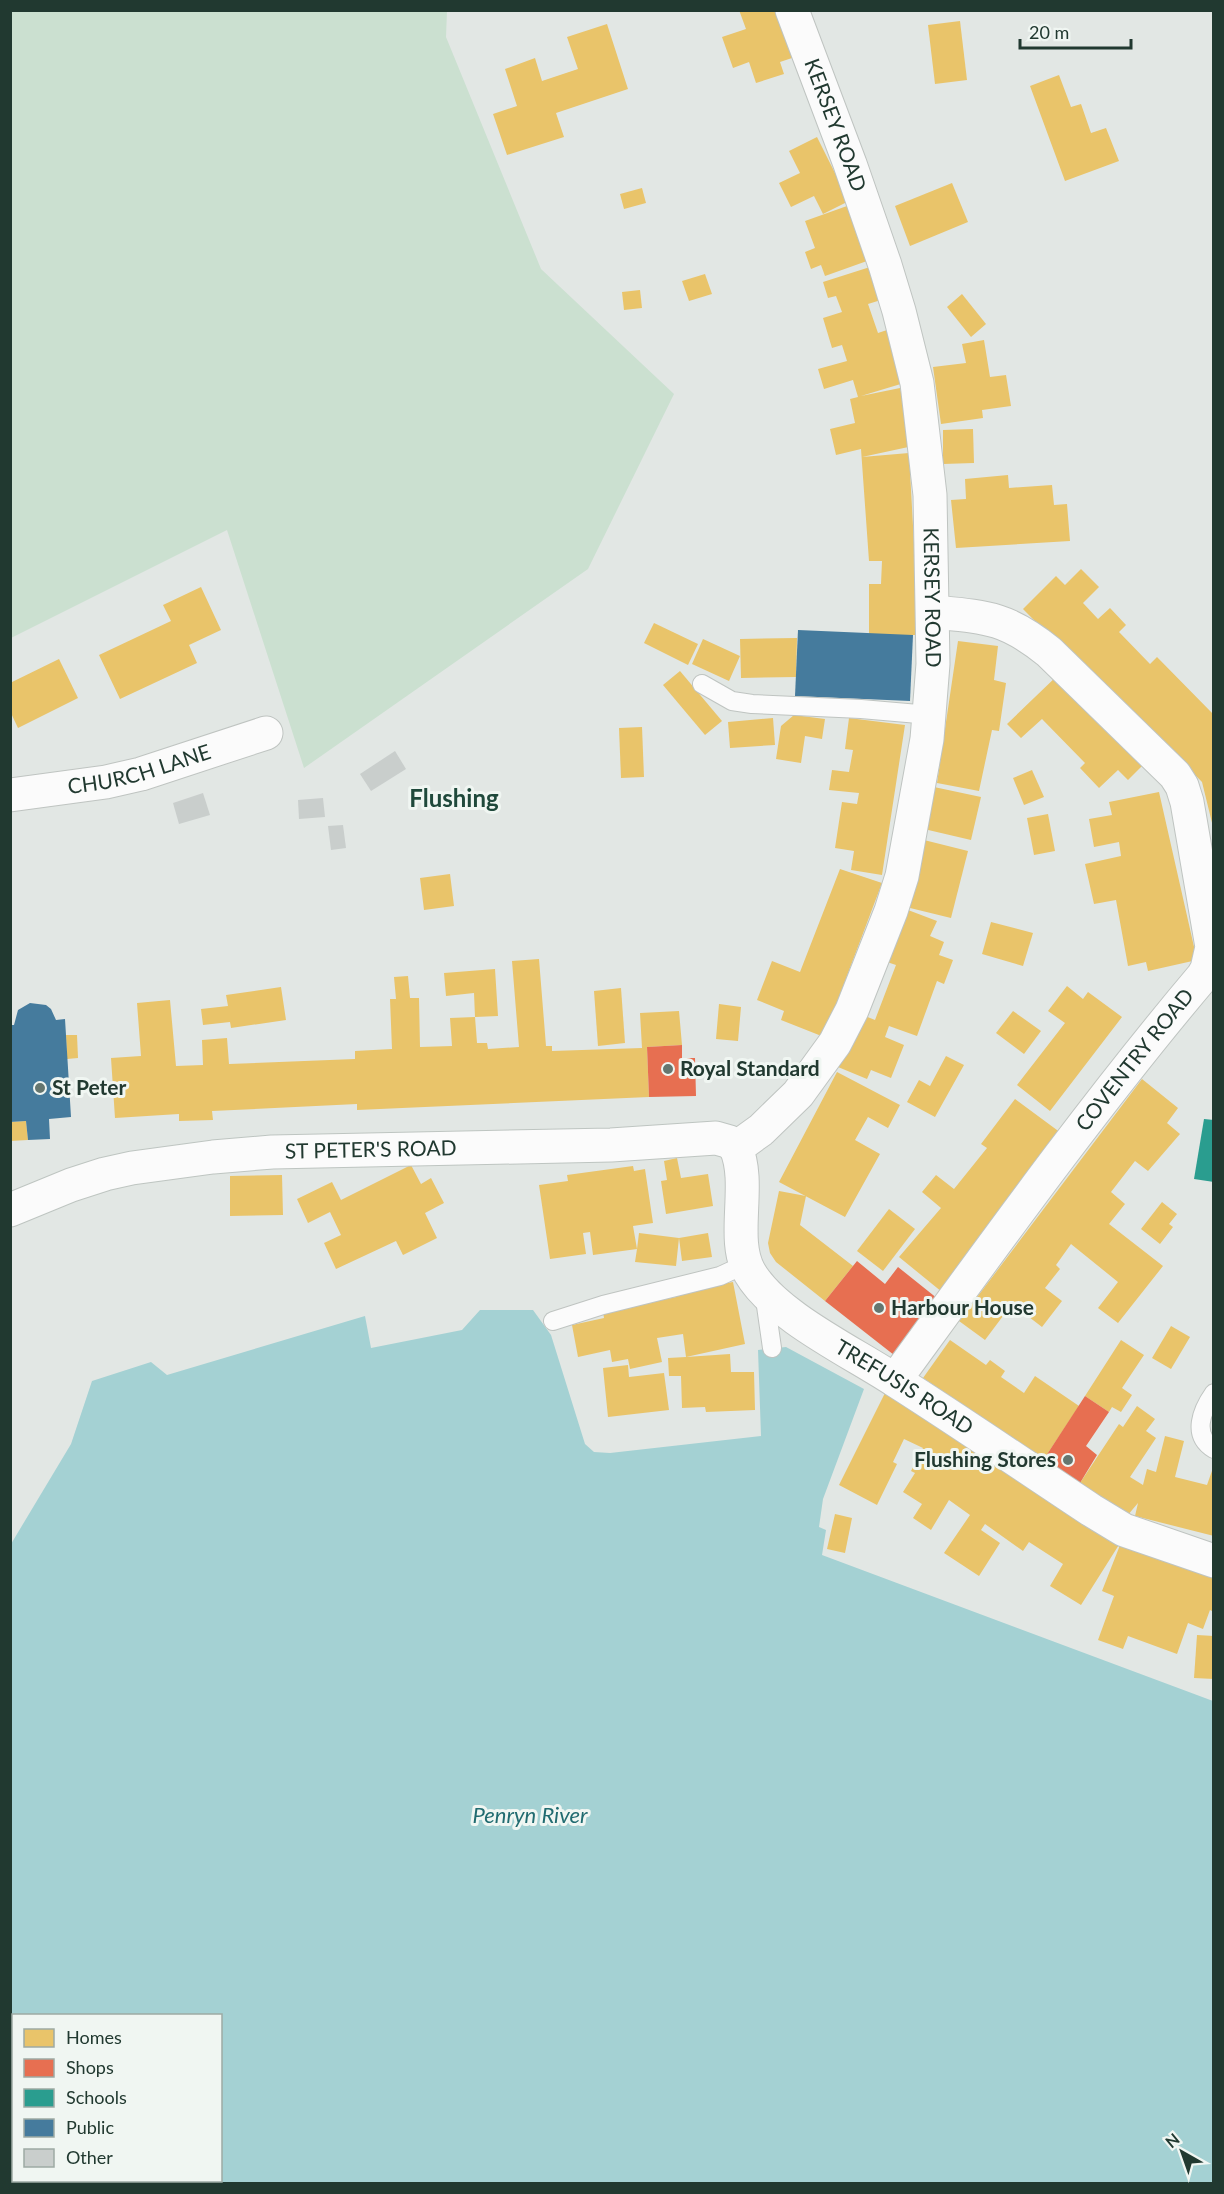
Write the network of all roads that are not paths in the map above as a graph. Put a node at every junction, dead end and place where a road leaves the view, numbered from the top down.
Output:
1 (792, 10) edge
2 (933, 612) junction
3 (702, 684) dead end
4 (930, 715) junction
5 (266, 733) dead end
6 (10, 795) edge
7 (1210, 969) edge
8 (735, 1148) junction
9 (10, 1210) edge
10 (755, 1277) junction
11 (553, 1321) dead end
12 (772, 1348) dead end
13 (896, 1380) junction
14 (1214, 1393) edge
15 (1214, 1449) edge
16 (1214, 1561) edge

1 - 2 street, KERSEY ROAD
2 - 4 street, KERSEY ROAD
2 - 7 street, COVENTRY ROAD
3 - 4 lane
4 - 8 street, KERSEY ROAD
5 - 6 street, CHURCH LANE
7 - 13 street, COVENTRY ROAD
8 - 9 street, ST PETER'S ROAD
8 - 10 street
10 - 11 lane
10 - 12 lane
10 - 13 street, TREFUSIS ROAD
13 - 16 street, TREFUSIS ROAD
14 - 15 lane

